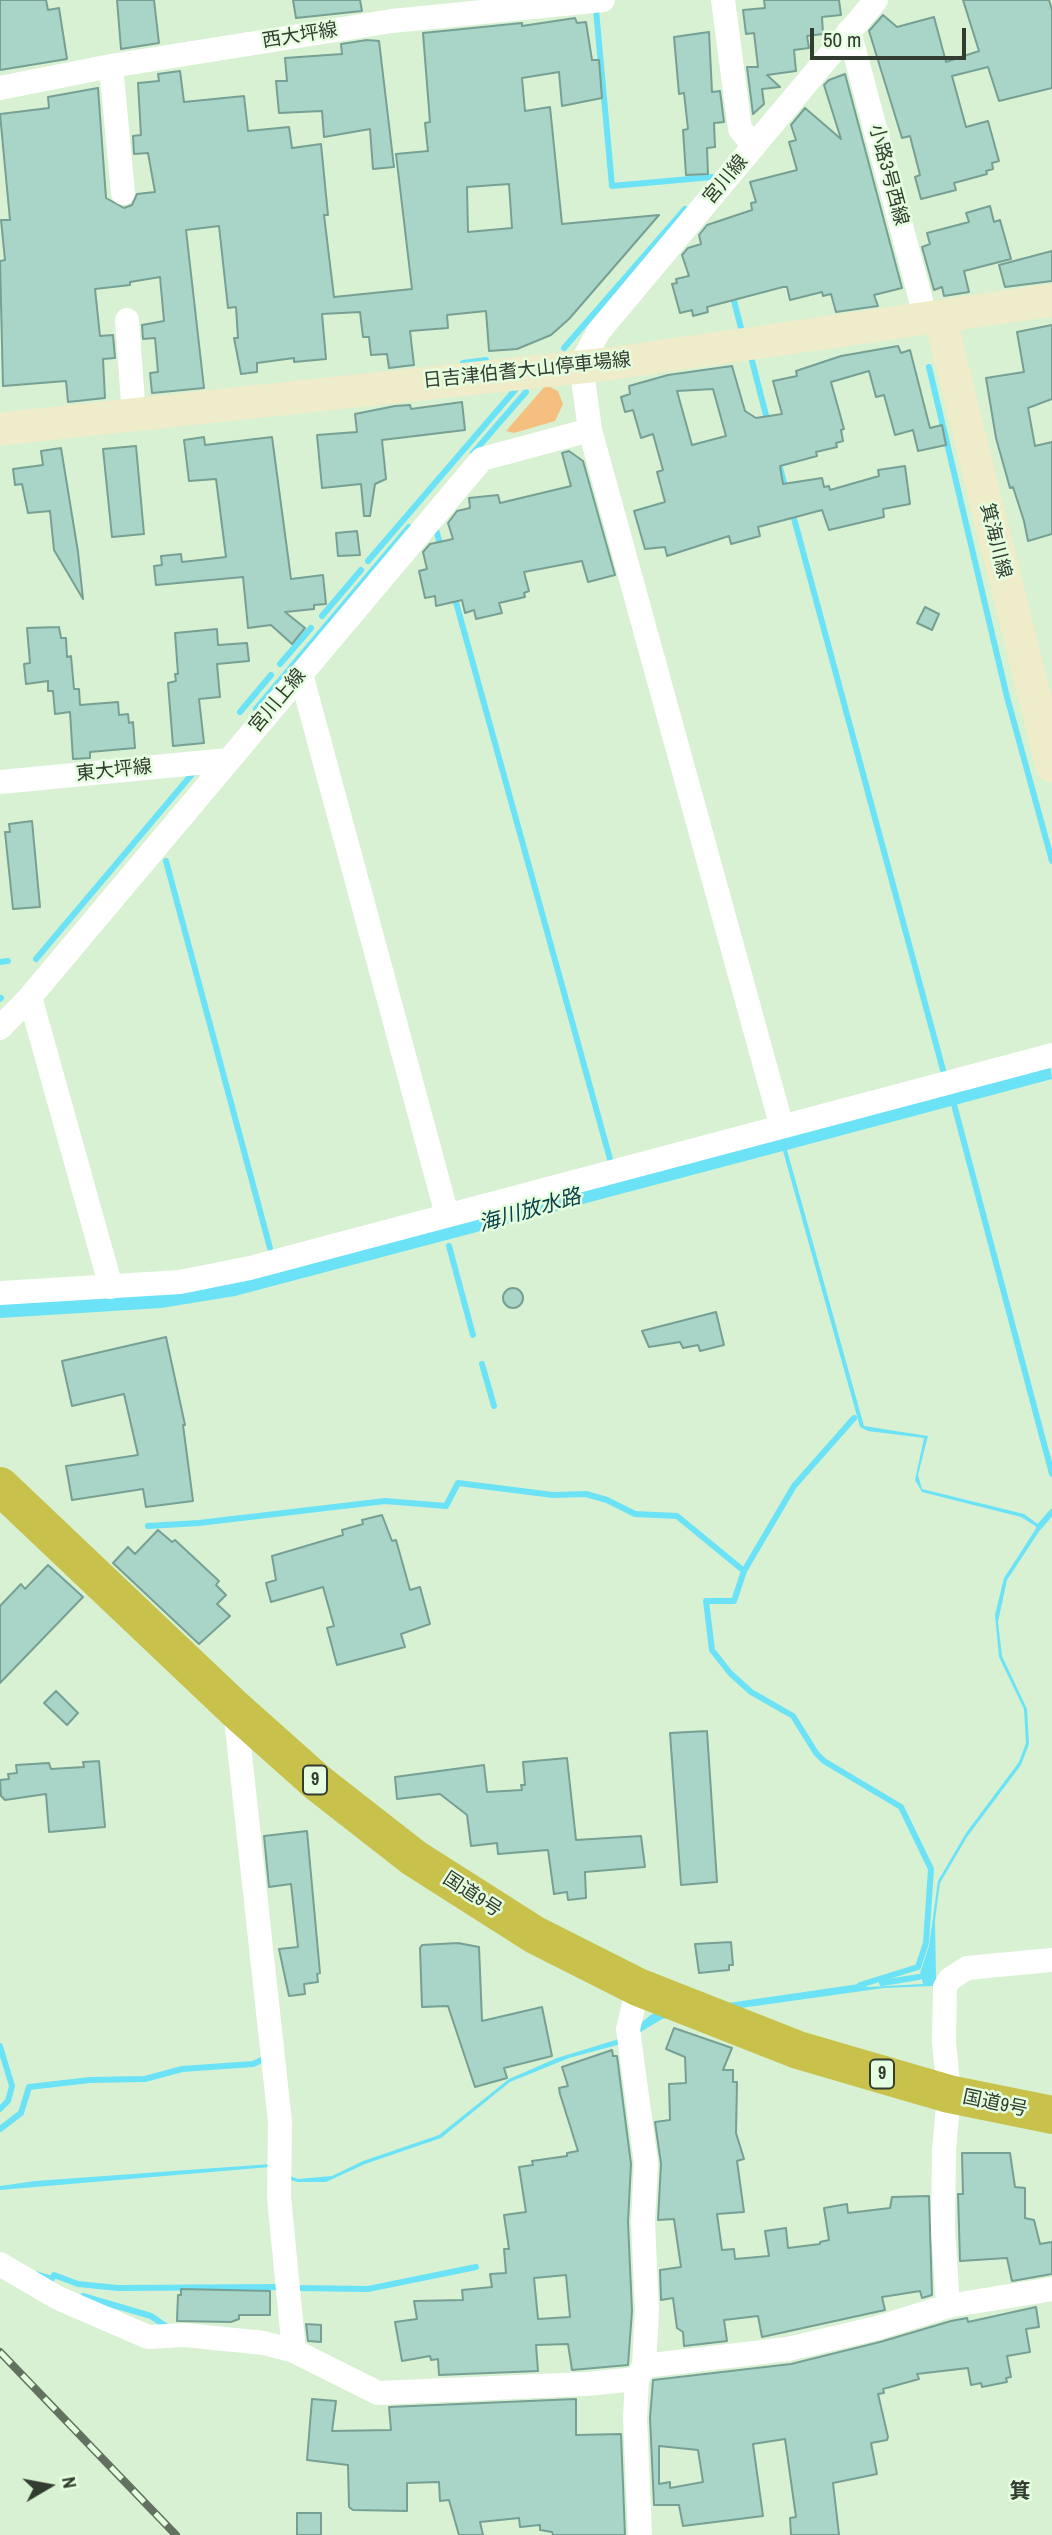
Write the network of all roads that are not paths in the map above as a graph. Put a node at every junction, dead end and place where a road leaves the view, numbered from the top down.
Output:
1 (603, 0) edge
2 (723, 0) edge
3 (876, 0) edge
4 (849, 31) junction
5 (111, 66) junction
6 (0, 88) edge
7 (754, 146) junction
8 (123, 193) dead end
9 (1052, 300) edge
10 (933, 318) junction
11 (127, 320) dead end
12 (581, 364) junction
13 (134, 416) junction
14 (0, 429) edge
15 (590, 430) junction
16 (300, 674) junction
17 (228, 760) junction
18 (1052, 766) edge
19 (0, 782) edge
20 (30, 997) junction
21 (0, 1028) edge
22 (1052, 1055) edge
23 (781, 1124) junction
24 (447, 1215) junction
25 (111, 1287) junction
26 (0, 1293) edge
27 (0, 1486) edge
28 (235, 1709) junction
29 (1052, 1960) edge
30 (638, 1987) junction
31 (949, 2094) junction
32 (1052, 2115) edge
33 (0, 2264) edge
34 (1052, 2289) edge
35 (948, 2306) junction
36 (294, 2351) junction
37 (640, 2373) junction
38 (640, 2535) edge

1 - 5 street, 西大坪線
2 - 7 street
3 - 4 street, 宮川線
4 - 7 street, 宮川線
4 - 10 street, 小路3号西線
5 - 6 street, 西大坪線
5 - 8 street
7 - 12 street, 宮川線
9 - 10 main road, 日吉津伯耆大山停車場線
10 - 12 main road, 日吉津伯耆大山停車場線
10 - 18 main road, 箕海川線
11 - 13 street
12 - 13 main road, 日吉津伯耆大山停車場線
12 - 15 street
13 - 14 main road, 日吉津伯耆大山停車場線
15 - 16 street, 宮川上線
15 - 23 street
16 - 17 street, 宮川上線
16 - 24 street
17 - 19 street, 東大坪線
17 - 20 street, 宮川上線
20 - 21 street, 宮川上線
20 - 25 street
22 - 23 street
23 - 24 street
24 - 25 street
25 - 26 street
27 - 28 highway, 国道9号 / 9
28 - 30 highway, 国道9号 / 9
28 - 36 street
29 - 31 street
30 - 31 highway, 国道9号 / 9
30 - 37 street
31 - 32 highway, 国道9号 / 9
31 - 35 street
33 - 36 street
34 - 35 street
35 - 37 street
36 - 37 street
37 - 38 street

